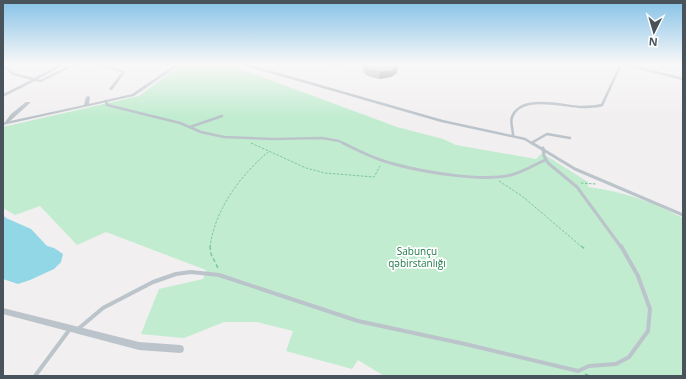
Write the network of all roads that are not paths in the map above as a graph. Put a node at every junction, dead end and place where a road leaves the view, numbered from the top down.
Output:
1 (29, 82) edge
2 (38, 82) edge
3 (116, 82) edge
4 (154, 82) edge
5 (305, 82) edge
6 (613, 82) edge
7 (26, 87) dead end
8 (111, 89) dead end
9 (3, 96) edge
10 (88, 98) dead end
11 (106, 101) junction
12 (28, 103) dead end
13 (86, 106) junction
14 (222, 116) dead end
15 (4, 124) edge
16 (190, 127) junction
17 (513, 135) junction
18 (570, 138) dead end
19 (533, 142) junction
20 (543, 148) junction
21 (545, 160) junction
22 (683, 215) edge
23 (3, 311) edge
24 (75, 328) junction
25 (180, 349) dead end
26 (35, 376) edge

1 - 9 street
2 - 7 street
3 - 8 street
4 - 11 street
5 - 17 lane
6 - 17 lane
10 - 13 street
11 - 13 street
11 - 16 lane
12 - 15 street
13 - 15 street
14 - 16 lane
16 - 21 lane
17 - 19 lane
18 - 19 lane
19 - 20 lane
20 - 21 lane
20 - 22 lane
21 - 24 lane
23 - 24 street
24 - 25 street
24 - 26 lane

